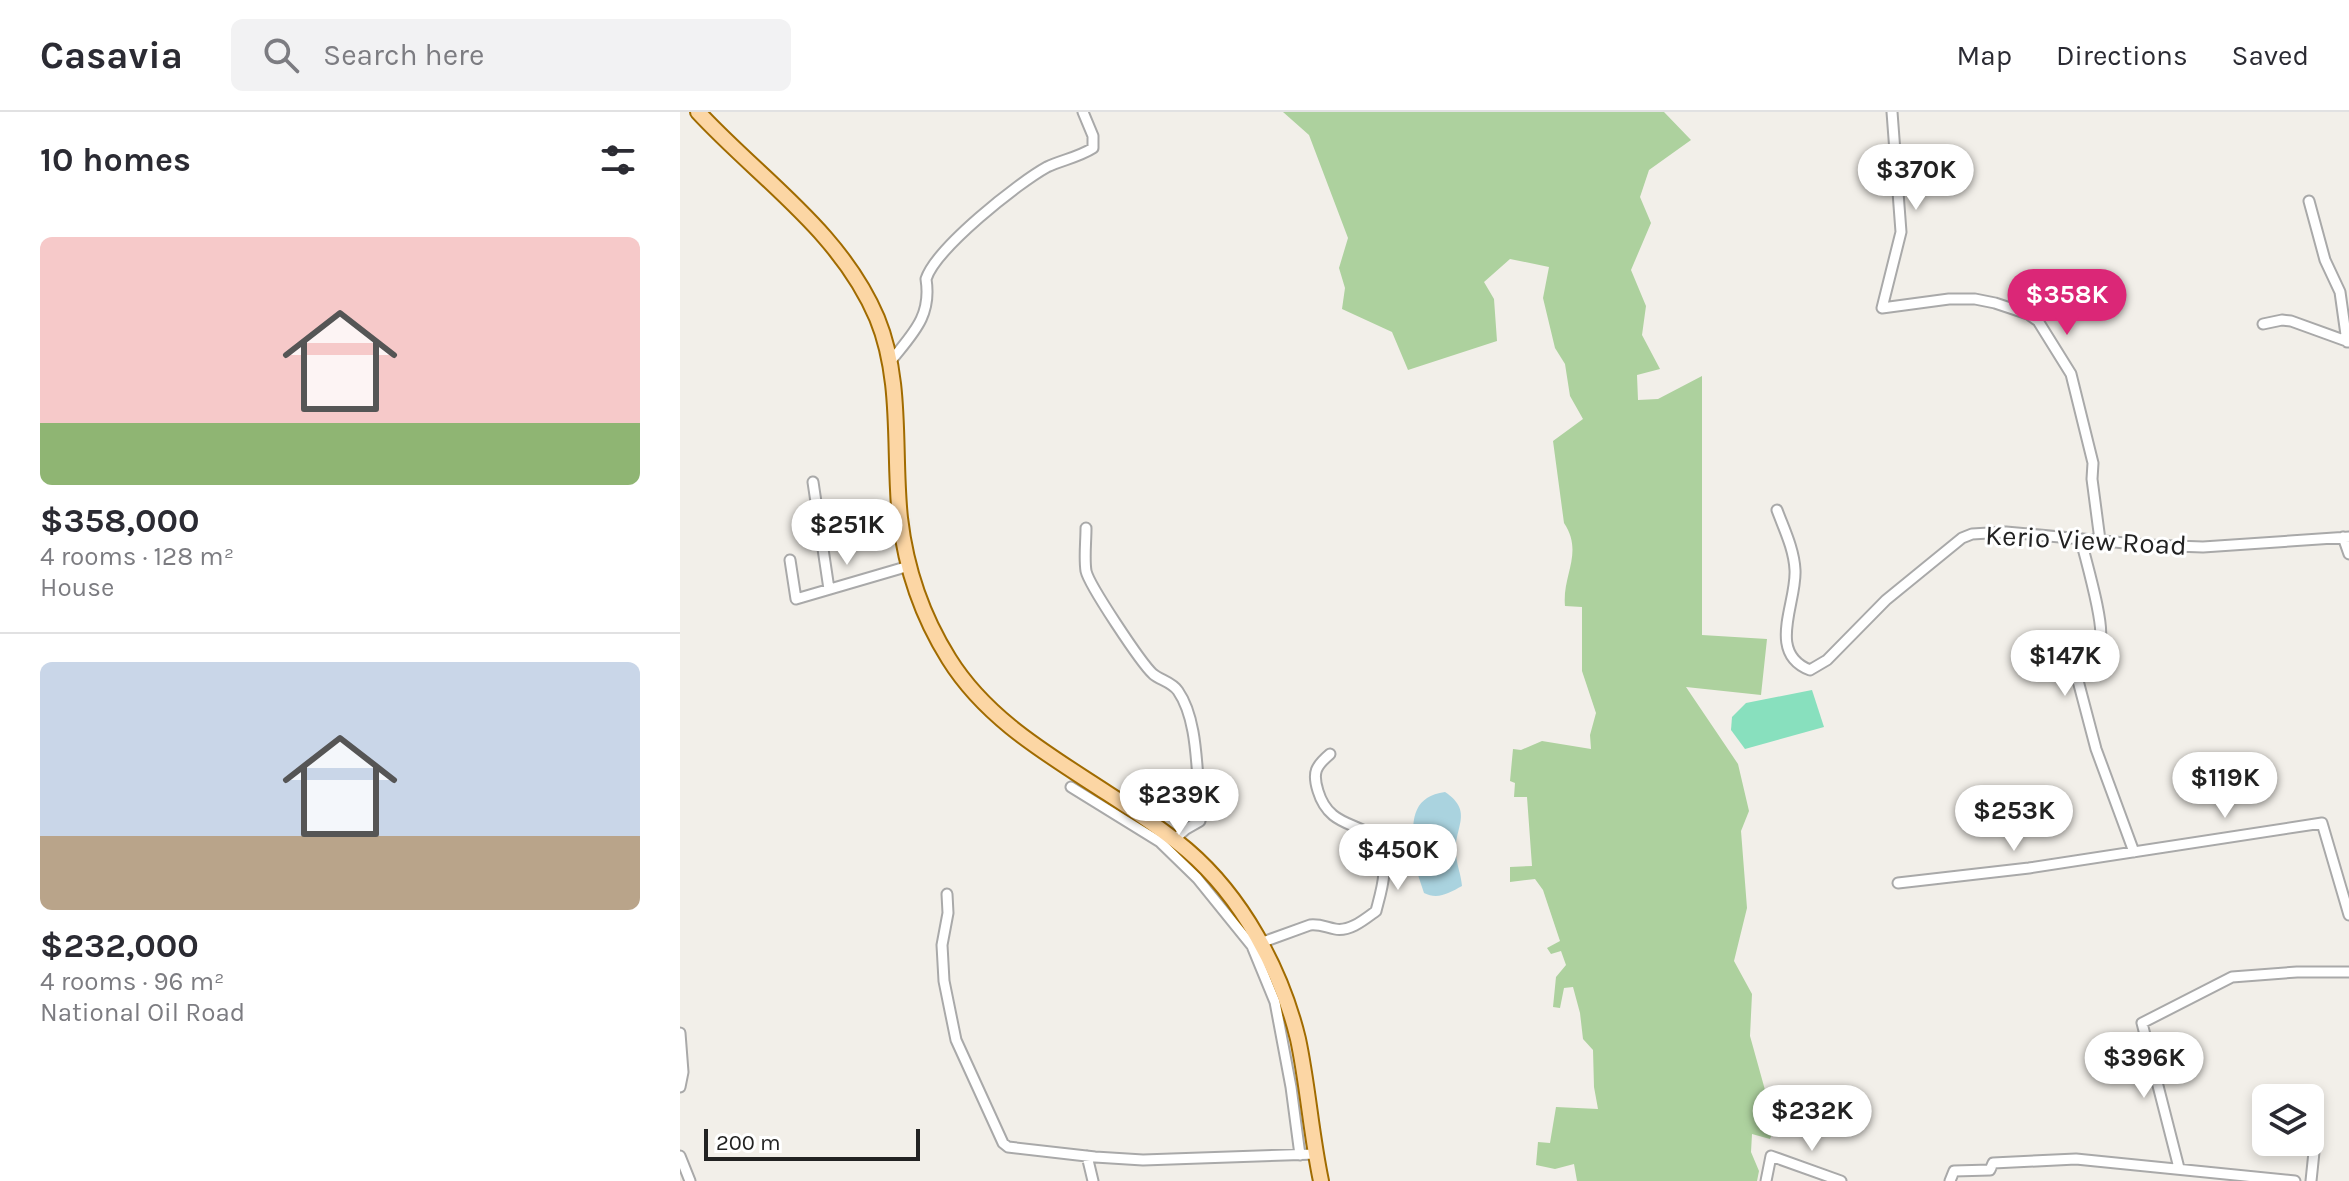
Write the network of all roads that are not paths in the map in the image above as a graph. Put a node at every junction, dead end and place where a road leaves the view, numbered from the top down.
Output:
1 (698, 112) edge
2 (1083, 112) edge
3 (1892, 112) edge
4 (2309, 201) dead end
5 (2263, 324) dead end
6 (2348, 342) edge
7 (890, 362) junction
8 (813, 482) dead end
9 (1777, 510) dead end
10 (1086, 528) dead end
11 (2346, 537) edge
12 (2081, 540) junction
13 (2100, 540) junction
14 (2349, 554) edge
15 (790, 560) dead end
16 (909, 566) junction
17 (829, 589) junction
18 (1330, 754) dead end
19 (1071, 787) dead end
20 (1174, 840) junction
21 (2134, 852) junction
22 (1898, 883) dead end
23 (947, 894) dead end
24 (2349, 915) edge
25 (1257, 944) junction
26 (2349, 972) edge
27 (680, 1033) edge
28 (680, 1087) edge
29 (1308, 1155) junction
30 (680, 1156) edge
31 (1087, 1156) junction
32 (2314, 1156) edge
33 (2179, 1168) junction
34 (1952, 1176) edge
35 (2217, 1178) edge
36 (690, 1181) edge
37 (1093, 1181) edge
38 (1321, 1181) edge
39 (1766, 1181) edge
40 (1841, 1181) edge
41 (2295, 1181) edge
42 (2311, 1181) edge

1 - 7 main road
2 - 7 street
3 - 13 street
4 - 6 street
5 - 6 street
7 - 16 main road
8 - 17 street
9 - 12 street, Kerio View Road
10 - 20 street
11 - 13 street, Kerio View Road
11 - 14 street
12 - 13 street, Kerio View Road
12 - 21 street
15 - 17 street
16 - 17 street
16 - 20 main road
18 - 25 street
19 - 25 street
20 - 25 main road
21 - 22 street
21 - 24 street
23 - 31 street
25 - 29 main road
26 - 33 street
27 - 28 street
29 - 31 street
29 - 38 main road
30 - 36 street
31 - 37 street
32 - 42 street
33 - 34 street
33 - 35 street
35 - 41 street
39 - 40 street

